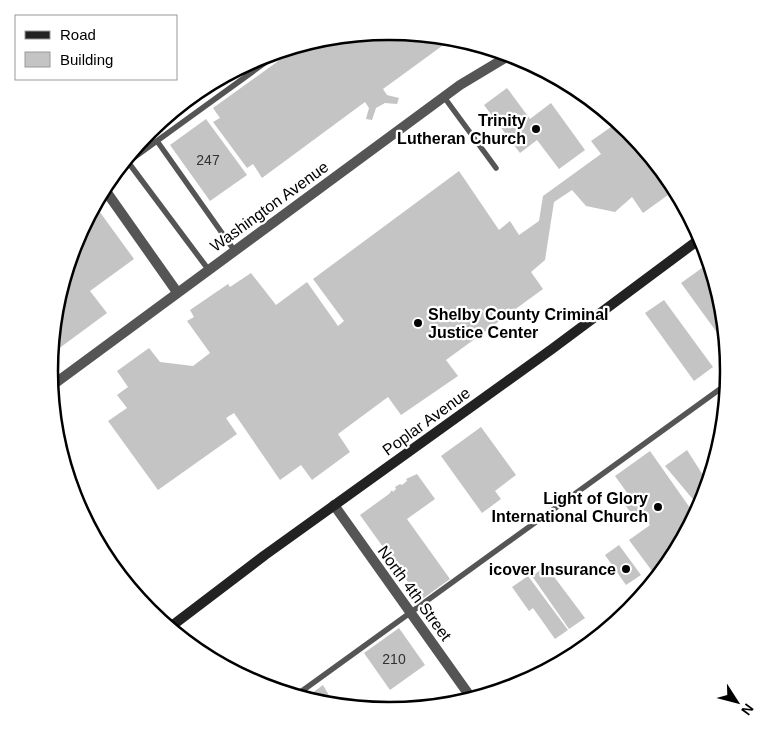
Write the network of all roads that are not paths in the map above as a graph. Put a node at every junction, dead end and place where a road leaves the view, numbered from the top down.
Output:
1 (502, 60) edge
2 (261, 65) edge
3 (444, 97) junction
4 (156, 141) junction
5 (140, 153) edge
6 (130, 165) edge
7 (496, 168) dead end
8 (108, 195) edge
9 (694, 243) edge
10 (234, 250) junction
11 (208, 269) junction
12 (177, 292) junction
13 (58, 381) edge
14 (719, 390) edge
15 (334, 505) junction
16 (410, 612) junction
17 (175, 624) edge
18 (302, 691) edge
19 (467, 693) edge

1 - 3 street, Washington Avenue
2 - 4 lane
3 - 7 lane
3 - 10 street, Washington Avenue
4 - 5 lane
4 - 10 lane
6 - 11 lane
8 - 12 street
9 - 15 main road, Poplar Avenue
10 - 11 street, Washington Avenue
11 - 12 street, Washington Avenue
12 - 13 street, Washington Avenue
14 - 16 lane
15 - 16 street, North 4th Street
15 - 17 main road, Poplar Avenue
16 - 18 lane
16 - 19 street, North 4th Street

